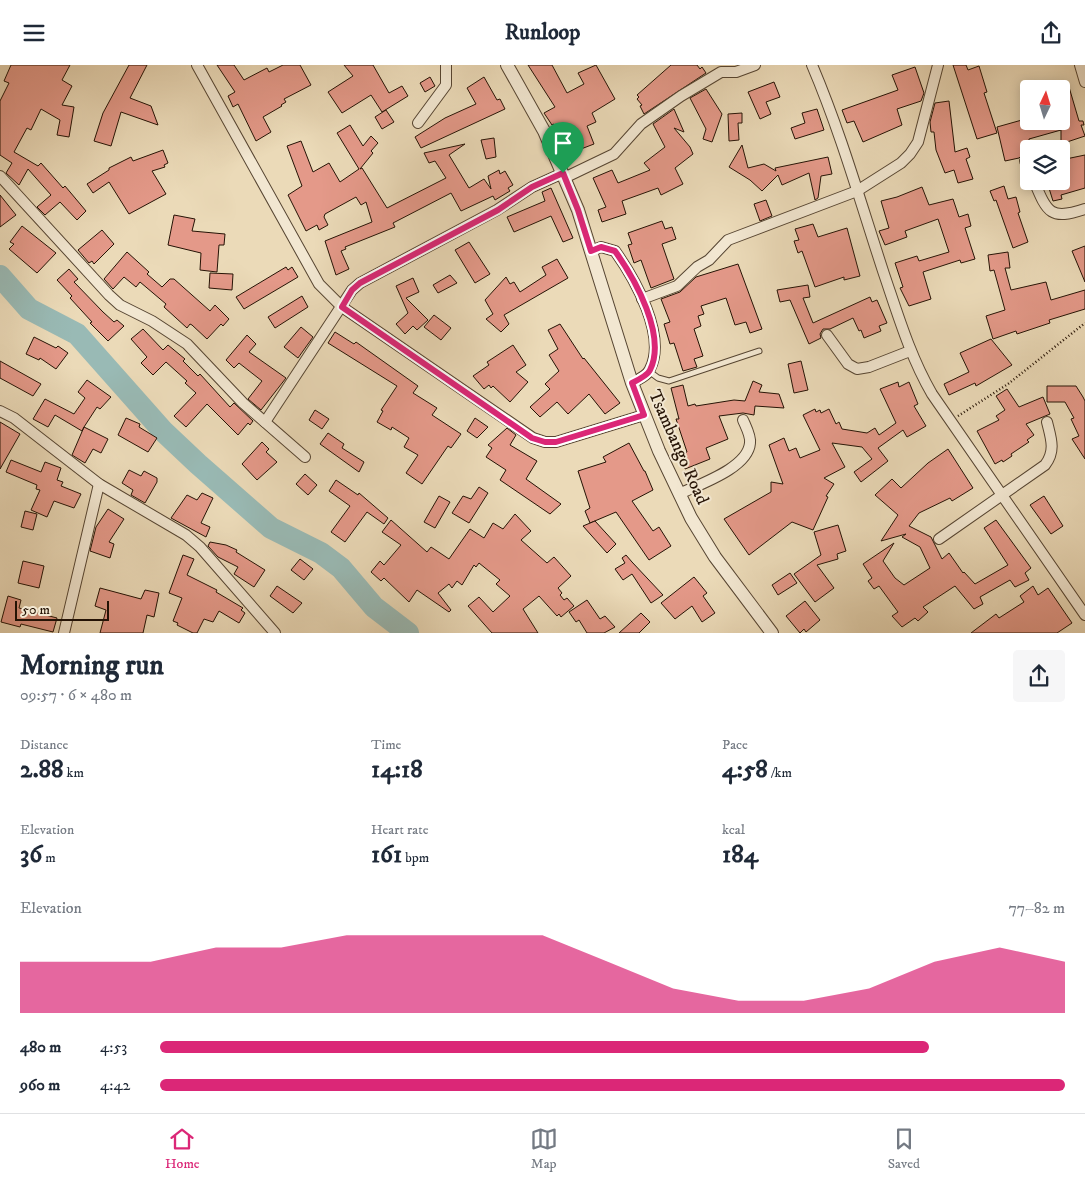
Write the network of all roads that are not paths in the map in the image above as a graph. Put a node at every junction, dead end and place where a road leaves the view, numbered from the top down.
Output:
1 (197, 65) edge
2 (446, 65) edge
3 (507, 65) edge
4 (717, 65) edge
5 (755, 65) edge
6 (812, 65) edge
7 (938, 65) edge
8 (1080, 65) edge
9 (726, 71) junction
10 (1085, 82) edge
11 (418, 123) dead end
12 (564, 175) junction
13 (0, 176) edge
14 (1038, 190) edge
15 (856, 191) junction
16 (1085, 209) edge
17 (591, 251) junction
18 (642, 299) junction
19 (342, 307) junction
20 (827, 335) dead end
21 (759, 351) dead end
22 (910, 351) junction
23 (650, 372) junction
24 (632, 383) junction
25 (0, 411) edge
26 (644, 415) junction
27 (743, 420) dead end
28 (265, 422) junction
29 (1047, 422) dead end
30 (305, 457) dead end
31 (99, 484) junction
32 (679, 494) junction
33 (1003, 494) junction
34 (939, 539) dead end
35 (1085, 615) edge
36 (64, 633) edge
37 (276, 633) edge
38 (772, 633) edge

1 - 19 street
2 - 11 street
3 - 12 street, Tsambango Road
4 - 9 street
5 - 9 street
6 - 15 street
7 - 15 street
8 - 10 street
9 - 12 street
12 - 17 street, Tsambango Road
12 - 19 street
13 - 28 street
14 - 16 street
15 - 18 street
15 - 22 street
17 - 18 street
17 - 24 street, Tsambango Road
18 - 23 street
19 - 26 street
19 - 28 street
20 - 22 street
21 - 23 lane
22 - 33 street
23 - 24 street
24 - 26 street, Tsambango Road
25 - 31 street
26 - 32 street, Tsambango Road
27 - 32 street
28 - 30 street
29 - 33 street
31 - 36 street
31 - 37 street
32 - 38 street, Tsambango Road
33 - 34 street
33 - 35 street

